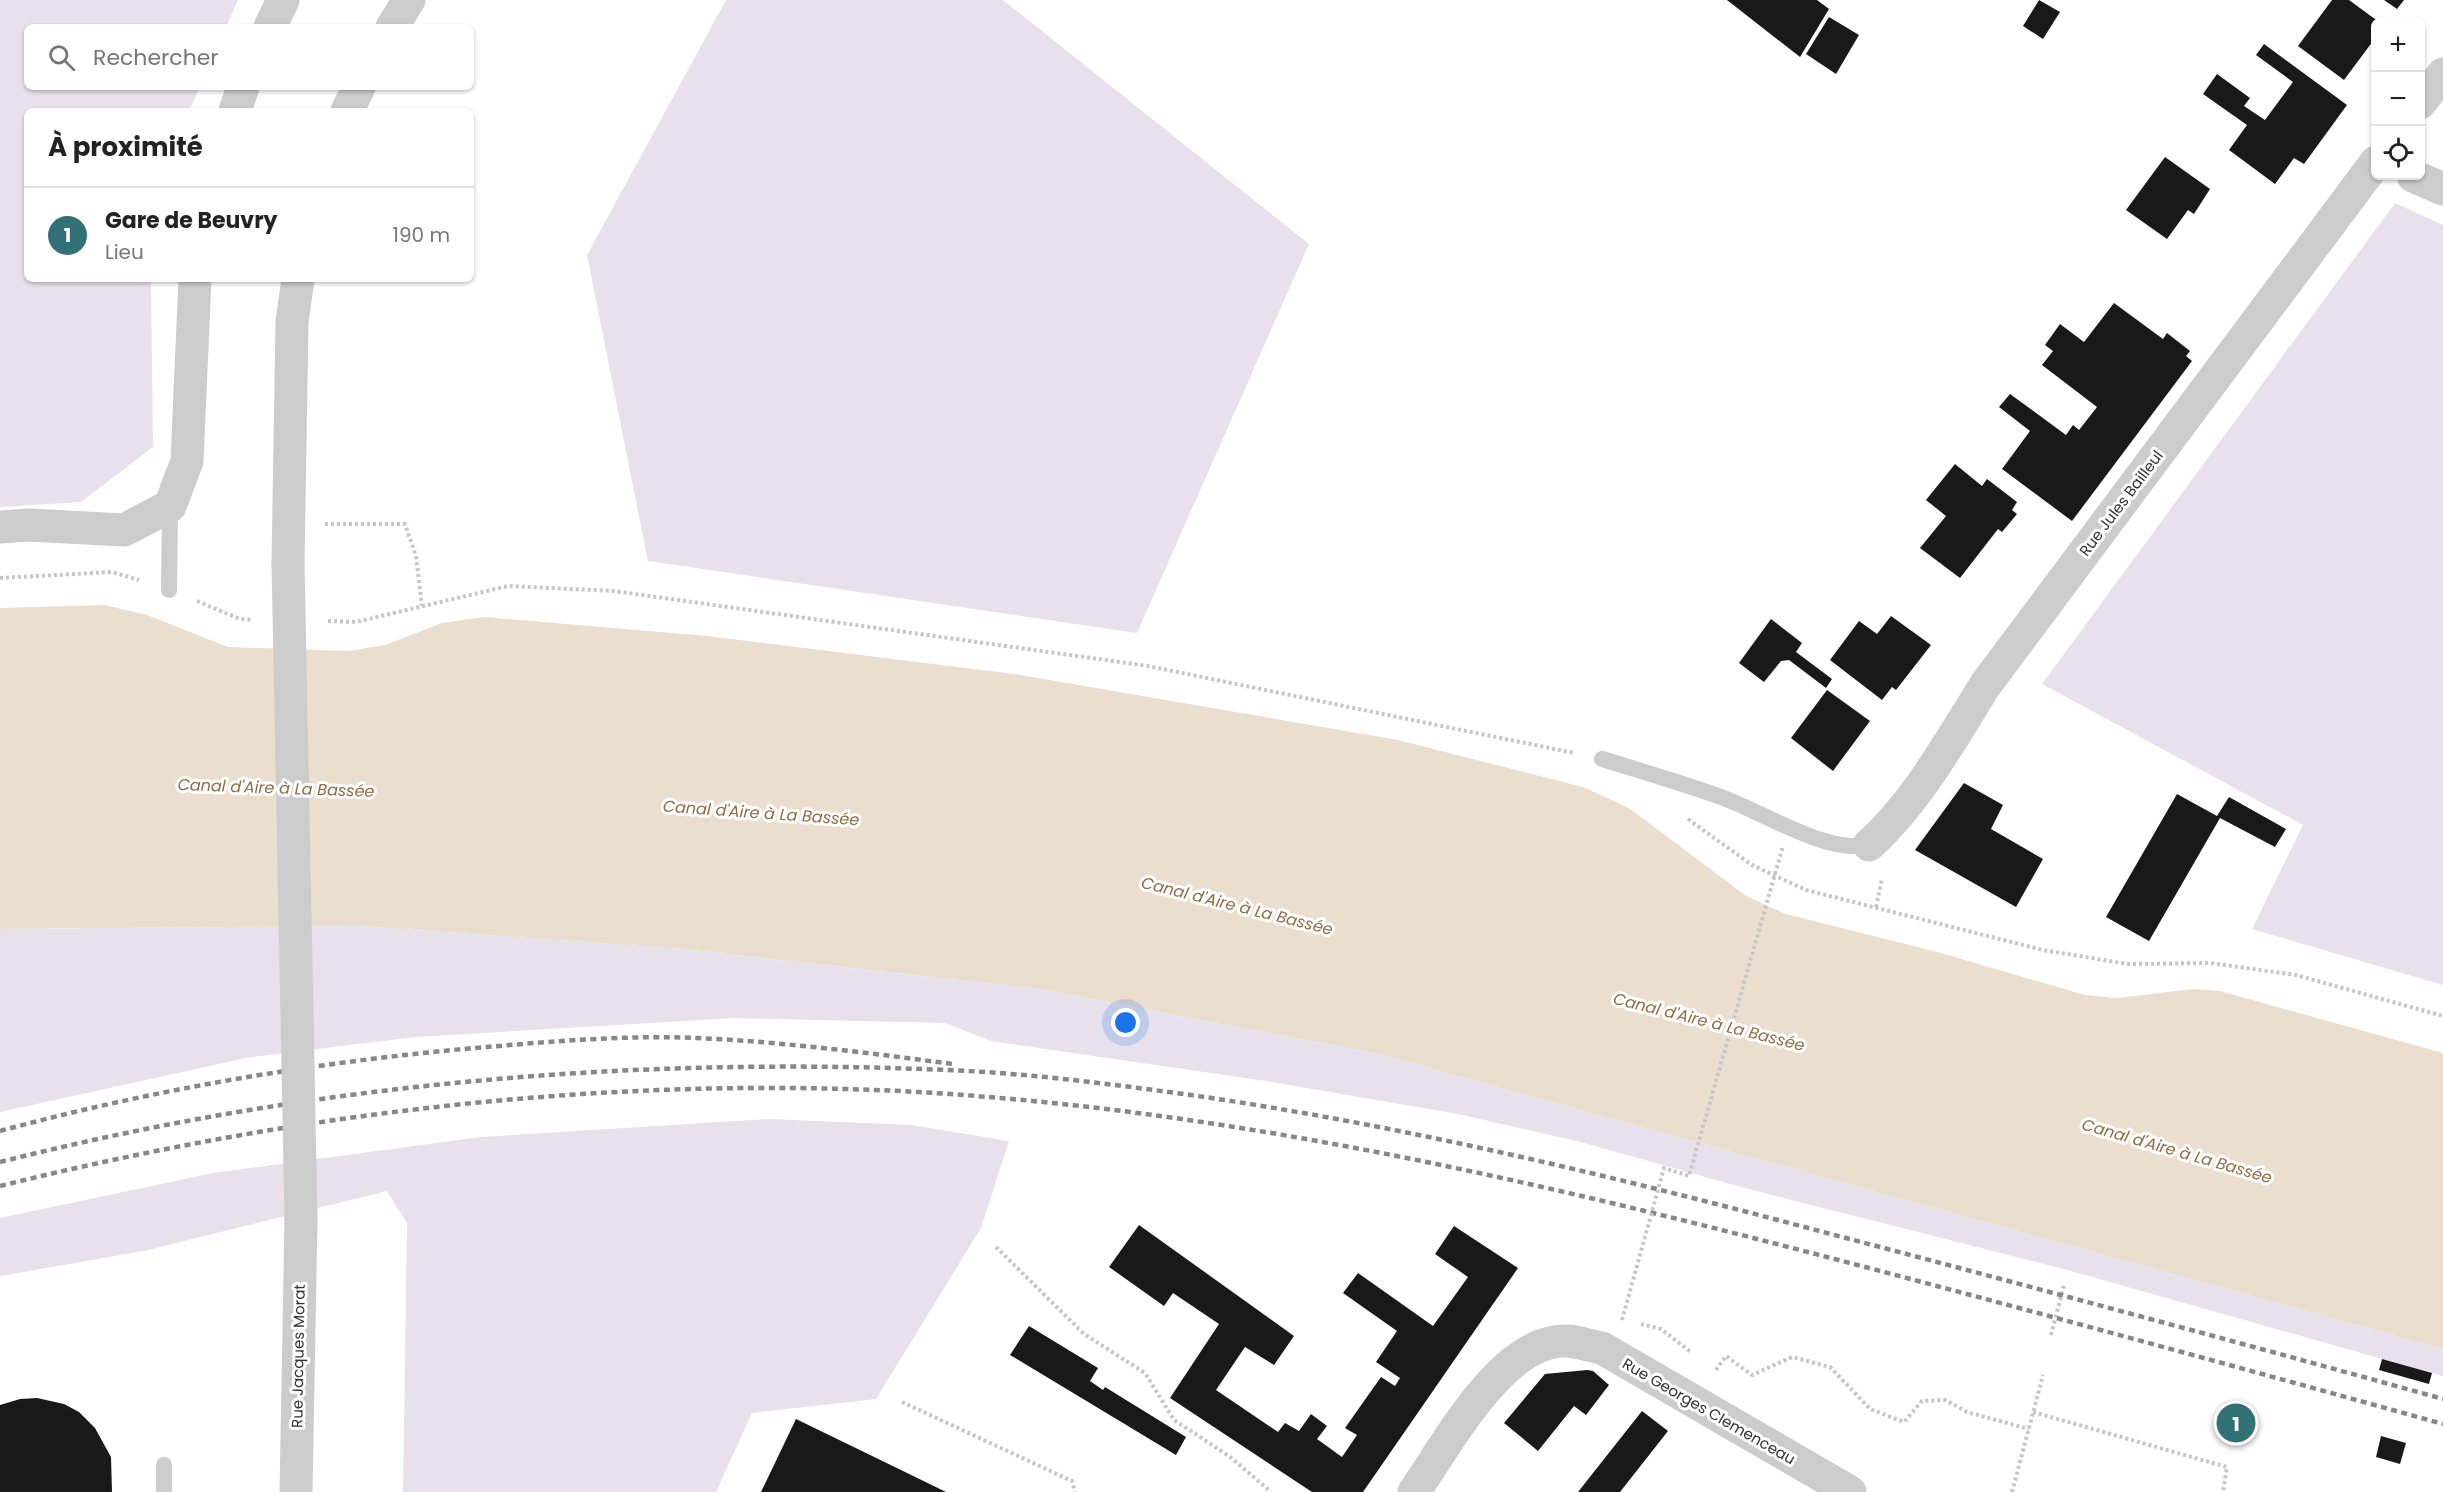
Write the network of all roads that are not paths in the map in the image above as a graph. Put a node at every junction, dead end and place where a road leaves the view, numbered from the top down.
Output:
1 (283, 0) edge
2 (409, 0) edge
3 (271, 24) edge
4 (394, 24) edge
5 (2443, 74) edge
6 (242, 90) edge
7 (358, 90) edge
8 (2425, 98) edge
9 (236, 108) edge
10 (348, 108) edge
11 (2371, 169) edge
12 (2422, 180) edge
13 (2443, 189) edge
14 (195, 282) edge
15 (298, 282) edge
16 (170, 506) junction
17 (0, 527) edge
18 (169, 590) road end
19 (1602, 759) road end
20 (1869, 845) joint
21 (164, 1465) dead end
22 (164, 1492) edge
23 (296, 1492) edge
24 (1414, 1492) edge
25 (1850, 1492) edge

1 - 3 street
2 - 4 street
5 - 8 street
6 - 9 street
7 - 10 street
11 - 20 street, Rue Jules Bailleul
12 - 13 street
14 - 16 street
15 - 23 street, Rue Jacques Morat, bridge
16 - 17 street
16 - 18 lane
19 - 20 lane
21 - 22 lane
24 - 25 street, Rue Georges Clemenceau

